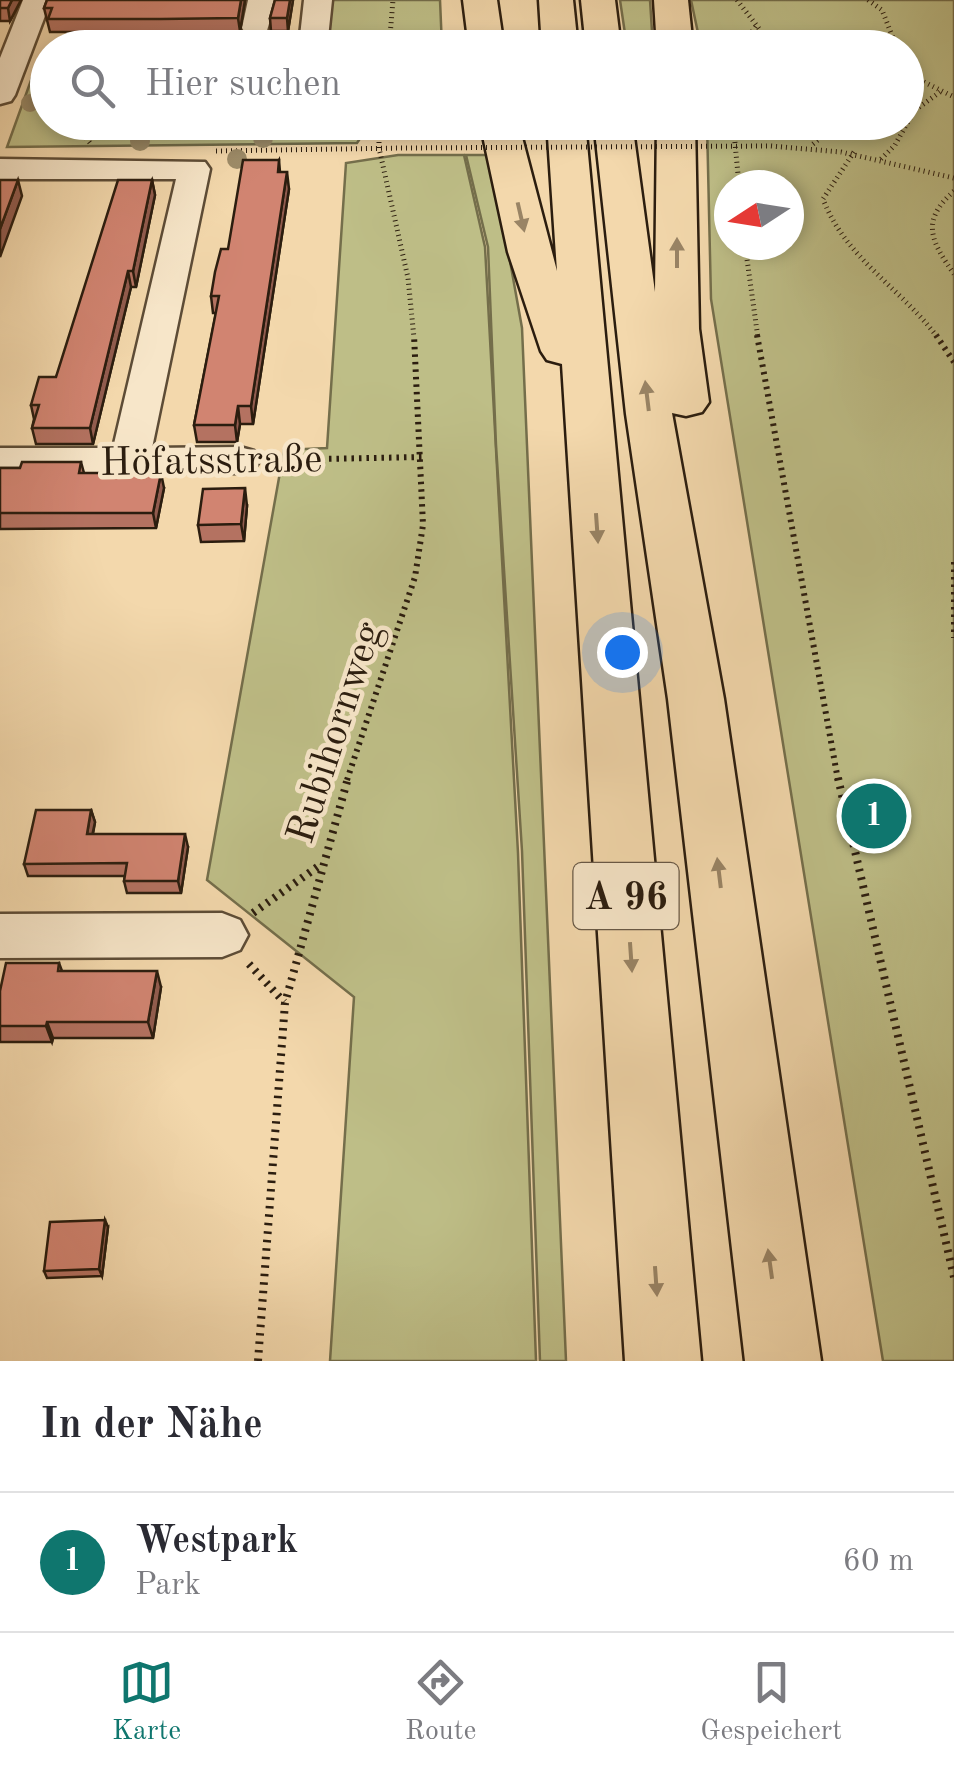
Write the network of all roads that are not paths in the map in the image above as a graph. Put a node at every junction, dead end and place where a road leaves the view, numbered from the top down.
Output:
1 (37, 0) edge
2 (318, 0) edge
3 (480, 0) edge
4 (556, 0) edge
5 (598, 0) edge
6 (671, 0) edge
7 (315, 30) edge
8 (484, 30) edge
9 (558, 30) edge
10 (602, 30) edge
11 (674, 30) edge
12 (22, 49) edge
13 (0, 96) edge
14 (503, 140) edge
15 (567, 140) edge
16 (615, 140) edge
17 (676, 140) edge
18 (0, 170) edge
19 (590, 431) junction
20 (130, 460) junction
21 (240, 460) road end
22 (0, 462) edge
23 (696, 700) junction
24 (222, 935) road end
25 (0, 936) edge
26 (662, 1361) edge
27 (783, 1361) edge

1 - 12 street
2 - 7 street
3 - 8 highway
4 - 9 highway
5 - 10 highway
6 - 11 highway
12 - 13 street
14 -> 19 highway
15 - 19 highway, A 96
23 -> 16 highway, A 96
23 -> 17 highway
18 - 20 street
19 -> 26 highway, A 96
20 - 21 street, Höfatsstraße
20 - 22 street, Höfatsstraße
27 -> 23 highway, A 96
24 - 25 street

